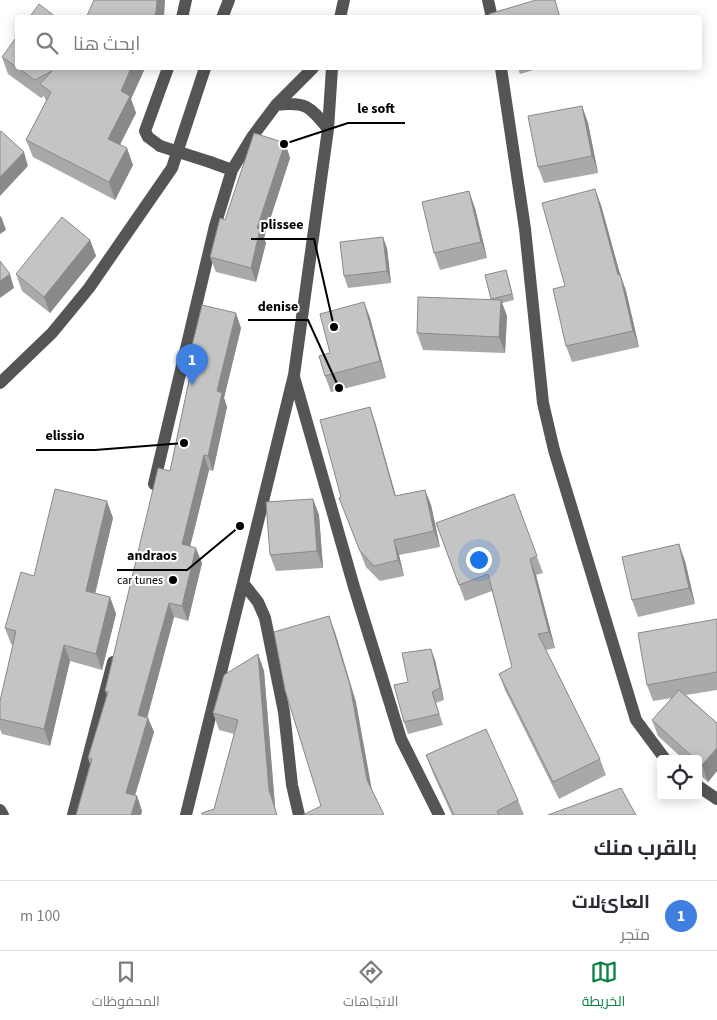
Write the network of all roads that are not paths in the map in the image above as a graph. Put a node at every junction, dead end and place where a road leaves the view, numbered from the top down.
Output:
1 (186, 0) edge
2 (229, 0) edge
3 (344, 0) edge
4 (488, 0) edge
5 (183, 15) edge
6 (223, 15) edge
7 (341, 15) edge
8 (491, 15) edge
9 (167, 70) edge
10 (204, 70) edge
11 (311, 70) edge
12 (332, 70) edge
13 (501, 70) edge
14 (276, 105) junction
15 (328, 129) junction
16 (232, 170) junction
17 (294, 376) junction
18 (0, 383) edge
19 (151, 498) edge
20 (243, 583) junction
21 (116, 649) edge
22 (663, 755) edge
23 (702, 789) edge
24 (717, 799) edge
25 (0, 810) edge
26 (3, 815) edge
27 (73, 815) edge
28 (186, 815) edge
29 (299, 815) edge
30 (439, 815) edge

1 - 5 street
2 - 6 street
3 - 7 street
4 - 8 street
9 - 16 street, bridge
10 - 18 street
11 - 14 street
12 - 15 street
13 - 22 street
14 - 15 street
14 - 16 street
15 - 17 street
16 - 19 street
17 - 20 street
17 - 30 street
20 - 28 street
20 - 29 street
21 - 27 street
23 - 24 street
25 - 26 street

